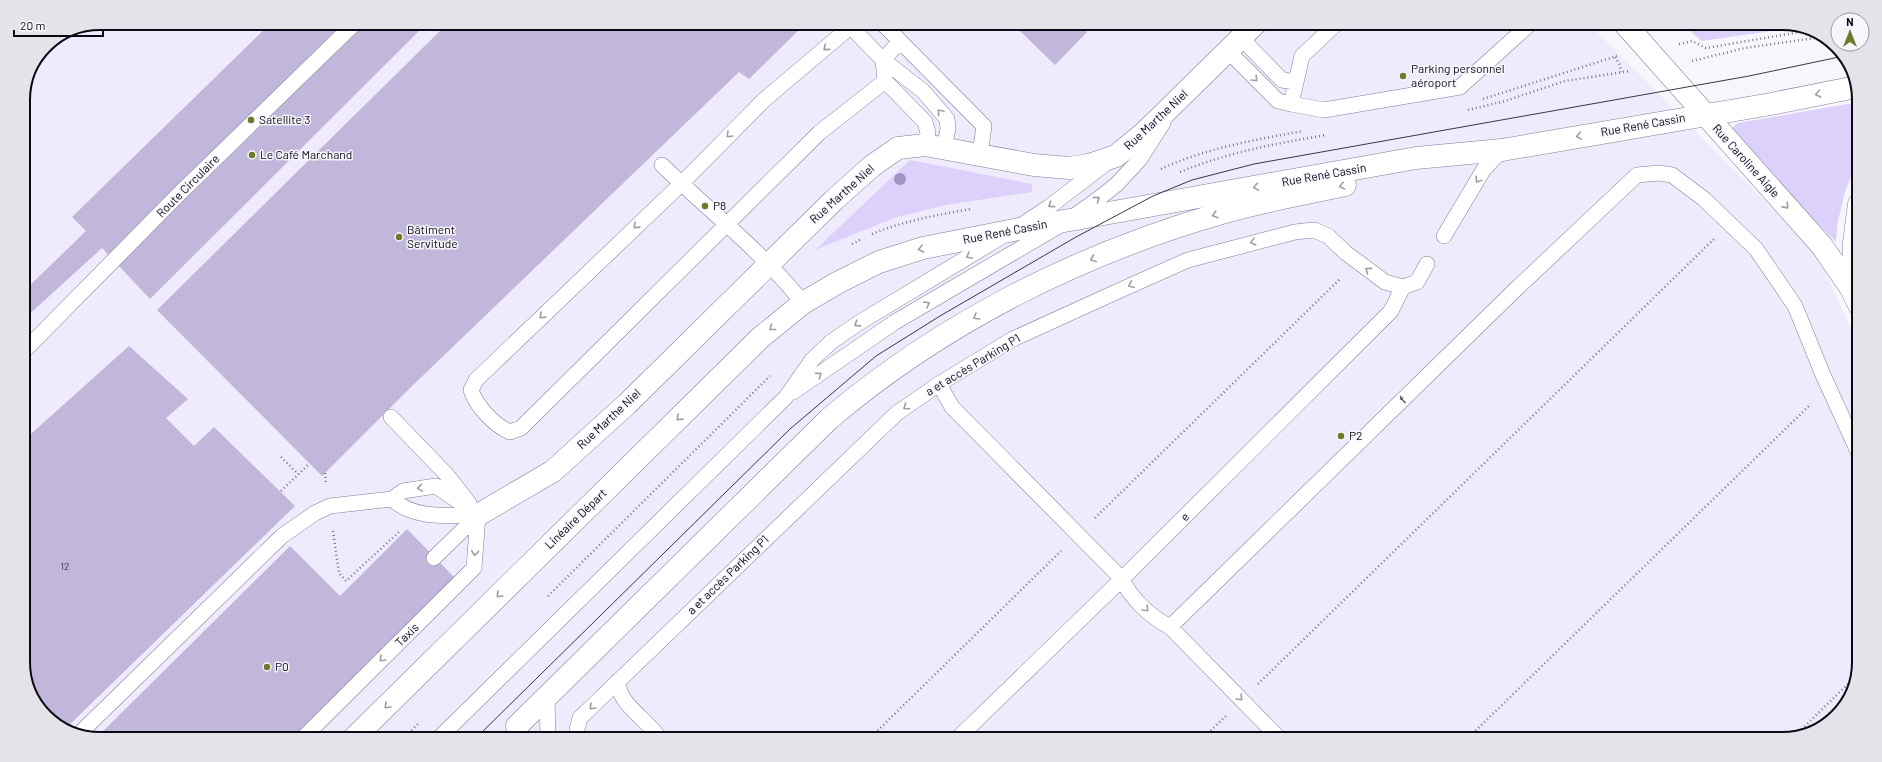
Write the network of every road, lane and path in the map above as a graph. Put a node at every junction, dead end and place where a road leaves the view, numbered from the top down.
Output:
1 (348, 30) edge
2 (847, 30) edge
3 (857, 30) edge
4 (889, 30) edge
5 (1330, 30) edge
6 (1523, 30) edge
7 (1630, 30) edge
8 (1799, 32) edge
9 (1241, 37) edge
10 (900, 41) junction
11 (1650, 51) junction
12 (883, 60) junction
13 (885, 81) junction
14 (1295, 82) junction
15 (1851, 87) edge
16 (1178, 99) junction
17 (1480, 100) dead end
18 (1291, 104) junction
19 (1704, 115) junction
20 (1309, 130) dead end
21 (935, 146) junction
22 (1502, 150) junction
23 (980, 154) junction
24 (1116, 156) junction
25 (662, 165) dead end
26 (1158, 171) dead end
27 (681, 184) junction
28 (976, 208) dead end
29 (1069, 220) junction
30 (1730, 224) junction
31 (727, 226) junction
32 (1014, 230) junction
33 (1444, 236) dead end
34 (850, 246) dead end
35 (1358, 262) junction
36 (767, 264) junction
37 (1427, 264) dead end
38 (1403, 287) junction
39 (1852, 291) edge
40 (803, 304) junction
41 (30, 345) edge
42 (938, 384) junction
43 (1829, 388) junction
44 (786, 397) junction
45 (390, 418) dead end
46 (1852, 439) edge
47 (280, 457) dead end
48 (309, 464) dead end
49 (298, 474) junction
50 (281, 491) dead end
51 (392, 499) junction
52 (478, 515) junction
53 (1078, 534) junction
54 (434, 558) dead end
55 (1122, 579) junction
56 (1170, 627) junction
57 (618, 681) junction
58 (1848, 684) edge
59 (548, 697) junction
60 (1241, 700) junction
61 (1803, 728) edge
62 (83, 730) edge
63 (309, 732) edge
64 (360, 732) edge
65 (445, 732) edge
66 (518, 732) edge
67 (548, 732) edge
68 (577, 732) edge
69 (655, 732) edge
70 (876, 732) edge
71 (964, 732) edge
72 (1209, 732) edge
73 (1273, 732) edge
74 (1474, 732) edge

1 - 41 lane, Route Circulaire
2 -> 27 lane
3 - 12 lane
4 - 10 lane
5 - 14 lane
6 - 18 lane
7 - 11 street, Rue Caroline Aigle
8 - 11 path
9 - 14 lane
9 - 16 street, Rue Marthe Niel
9 -> 18 lane
10 - 12 lane
10 - 23 lane
11 - 17 path
11 - 19 street, Rue Caroline Aigle
12 - 13 lane
21 -> 12 lane
13 - 21 lane
13 - 31 lane
14 - 18 lane
15 -> 19 street, Rue René Cassin
16 - 24 street, Rue Marthe Niel
29 -> 16 lane
19 -> 22 street, Rue René Cassin
19 -> 39 street, Rue Caroline Aigle
20 - 26 path
21 - 23 street, Rue Marthe Niel
21 - 36 street, Rue Marthe Niel
22 -> 29 street, Rue René Cassin
22 -> 33 lane
22 -> 59 street
23 - 24 street, Rue Marthe Niel
24 -> 32 lane
25 - 27 lane
27 - 31 lane
27 -> 31 lane
28 - 34 path
29 - 32 street, Rue René Cassin
44 -> 29 lane
30 - 43 lane
30 - 56 lane, f
30 - 60 path
31 - 36 lane
32 -> 40 street, Rue René Cassin
32 -> 44 lane
38 -> 35 lane, a et accès Parking P1
35 -> 42 lane, a et accès Parking P1
35 - 53 path
36 - 40 lane
36 - 52 street, Rue Marthe Niel
37 - 38 lane
38 - 55 lane, e
40 -> 64 street, Linéaire Départ
42 - 53 lane
42 -> 57 lane, a et accès Parking P1
43 - 46 lane
43 - 74 path
44 - 65 lane
45 - 52 lane
47 - 49 path
48 - 49 path
49 - 50 path
51 - 52 lane
52 -> 51 lane
51 - 62 lane
52 - 54 lane
52 -> 63 lane, Taxis
53 - 55 lane
53 - 70 path
55 -> 56 lane
55 - 71 lane, e
56 -> 60 lane
57 -> 68 lane, a et accès Parking P1
57 - 69 lane
58 - 61 path
59 - 66 street
59 - 67 lane
60 - 72 path
60 - 73 lane

